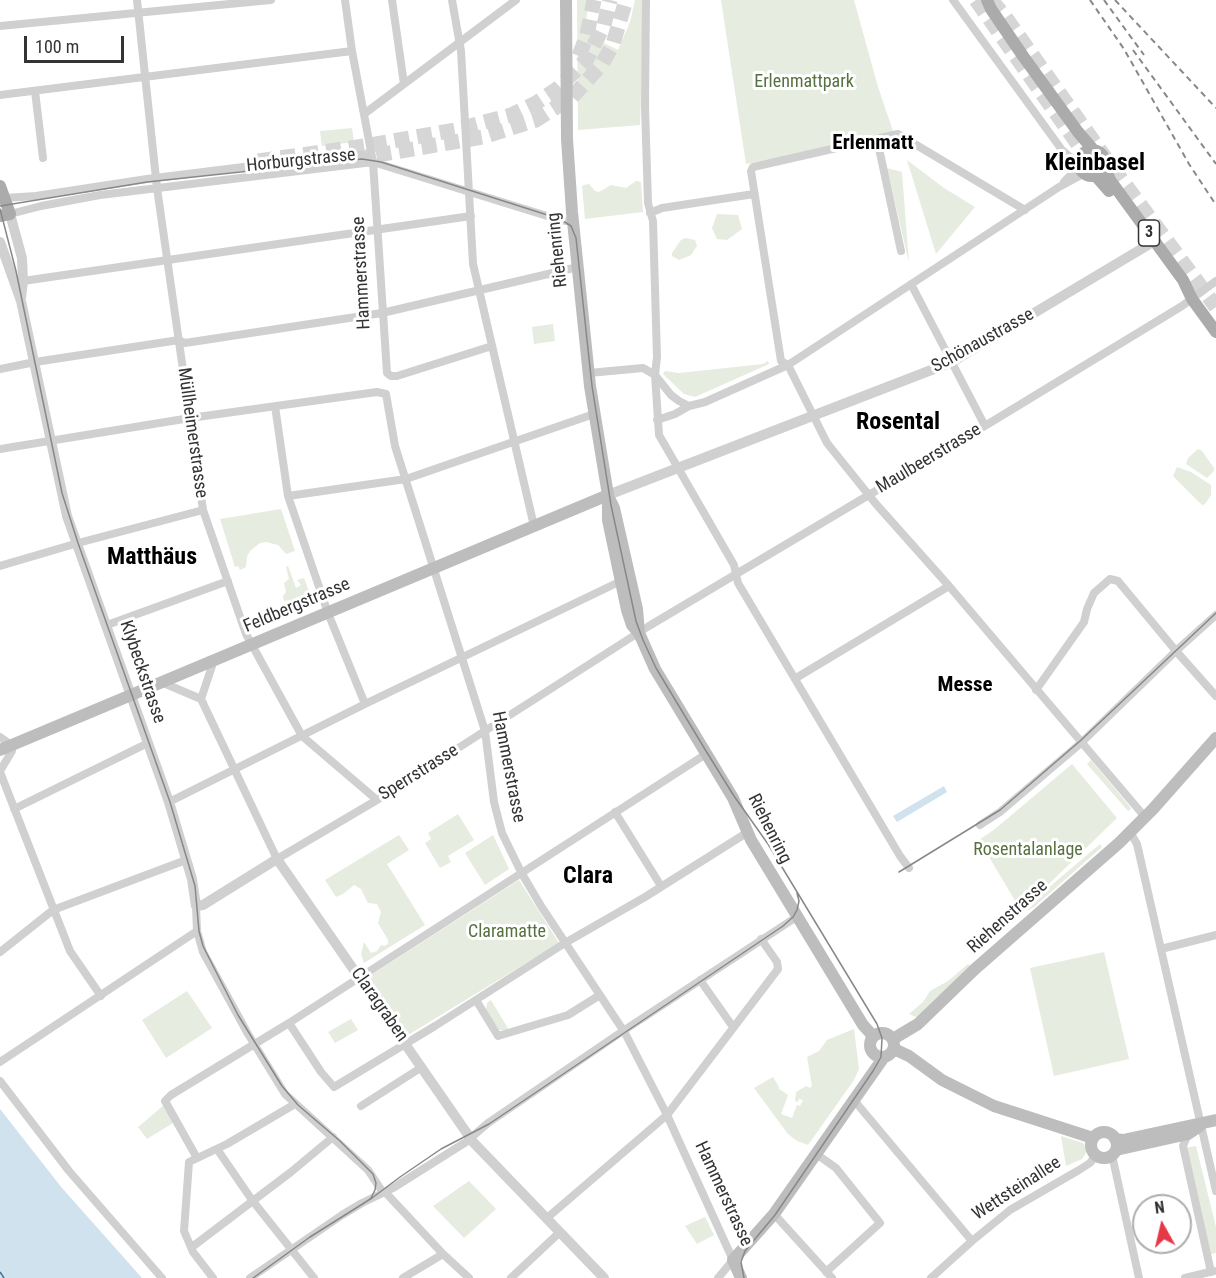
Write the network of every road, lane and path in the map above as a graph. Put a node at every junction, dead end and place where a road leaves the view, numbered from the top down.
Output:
1 (137, 0) edge
2 (271, 0) edge
3 (345, 0) edge
4 (392, 0) edge
5 (452, 0) edge
6 (516, 0) edge
7 (566, 0) edge
8 (646, 0) edge
9 (953, 0) edge
10 (981, 0) edge
11 (989, 5) edge
12 (138, 13) junction
13 (0, 26) edge
14 (458, 42) junction
15 (352, 51) junction
16 (146, 77) junction
17 (404, 84) junction
18 (35, 91) junction
19 (0, 95) edge
20 (364, 114) junction
21 (877, 139) junction
22 (43, 158) dead end
23 (373, 162) junction
24 (1089, 164) junction
25 (156, 178) junction
26 (0, 186) edge
27 (157, 188) junction
28 (469, 191) junction
29 (754, 194) junction
30 (2, 199) edge
31 (1025, 210) junction
32 (650, 213) junction
33 (5, 215) edge
34 (471, 216) junction
35 (573, 222) junction
36 (378, 230) junction
37 (0, 242) edge
38 (1148, 245) junction
39 (901, 251) dead end
40 (167, 259) junction
41 (578, 267) junction
42 (23, 281) junction
43 (1216, 281) edge
44 (911, 284) junction
45 (479, 289) junction
46 (1192, 298) junction
47 (21, 301) junction
48 (382, 313) junction
49 (1216, 332) edge
50 (179, 340) junction
51 (492, 346) junction
52 (33, 362) junction
53 (952, 362) junction
54 (788, 365) junction
55 (0, 369) edge
56 (589, 373) junction
57 (655, 375) junction
58 (275, 406) junction
59 (689, 406) junction
60 (594, 414) junction
61 (814, 416) junction
62 (190, 418) junction
63 (657, 420) junction
64 (985, 426) junction
65 (50, 440) junction
66 (514, 443) junction
67 (0, 449) edge
68 (677, 470) junction
69 (406, 479) junction
70 (608, 495) junction
71 (869, 495) junction
72 (288, 496) junction
73 (203, 510) junction
74 (534, 526) junction
75 (76, 543) junction
76 (0, 566) edge
77 (434, 568) junction
78 (736, 574) junction
79 (228, 581) junction
80 (621, 581) junction
81 (949, 586) junction
82 (328, 613) junction
83 (1216, 615) edge
84 (107, 625) junction
85 (639, 633) junction
86 (252, 644) junction
87 (1176, 651) junction
88 (462, 658) junction
89 (214, 660) junction
90 (796, 678) junction
91 (161, 682) junction
92 (1036, 690) junction
93 (131, 694) junction
94 (1216, 696) edge
95 (201, 699) junction
96 (365, 704) junction
97 (485, 731) junction
98 (302, 736) junction
99 (0, 737) edge
100 (1216, 738) edge
101 (148, 743) junction
102 (1082, 743) junction
103 (6, 747) edge
104 (706, 754) junction
105 (235, 769) junction
106 (0, 772) edge
107 (377, 800) junction
108 (169, 802) junction
109 (14, 809) junction
110 (615, 812) junction
111 (1145, 817) junction
112 (980, 825) dead end
113 (748, 832) junction
114 (1130, 832) junction
115 (277, 859) junction
116 (186, 860) junction
117 (909, 868) dead end
118 (521, 873) junction
119 (661, 886) junction
120 (196, 906) junction
121 (53, 910) junction
122 (798, 916) junction
123 (197, 932) junction
124 (1216, 935) edge
125 (761, 939) junction
126 (565, 944) junction
127 (1161, 949) junction
128 (0, 952) edge
129 (360, 977) junction
130 (700, 980) junction
131 (600, 995) junction
132 (101, 996) junction
133 (476, 1000) junction
134 (289, 1023) junction
135 (733, 1027) junction
136 (623, 1031) junction
137 (872, 1042) junction
138 (254, 1044) junction
139 (406, 1044) junction
140 (893, 1044) junction
141 (884, 1057) junction
142 (0, 1062) edge
143 (423, 1067) junction
144 (873, 1072) junction
145 (0, 1081) edge
146 (853, 1099) junction
147 (295, 1104) junction
148 (361, 1106) dead end
149 (667, 1115) junction
150 (1216, 1120) edge
151 (1201, 1125) junction
152 (1188, 1134) junction
153 (333, 1137) junction
154 (470, 1138) junction
155 (1093, 1138) junction
156 (1114, 1148) junction
157 (217, 1149) junction
158 (815, 1152) junction
159 (1096, 1155) junction
160 (197, 1158) junction
161 (1216, 1191) edge
162 (385, 1192) junction
163 (252, 1200) junction
164 (774, 1214) junction
165 (547, 1218) junction
166 (560, 1232) junction
167 (972, 1241) junction
168 (192, 1247) junction
169 (290, 1250) junction
170 (443, 1254) junction
171 (733, 1260) junction
172 (1213, 1271) edge
173 (721, 1274) edge
174 (829, 1275) edge
175 (162, 1278) edge
176 (213, 1278) edge
177 (250, 1278) edge
178 (314, 1278) edge
179 (403, 1278) edge
180 (469, 1278) edge
181 (511, 1278) edge
182 (604, 1278) edge
183 (741, 1278) edge
184 (930, 1278) edge
185 (1139, 1278) edge
186 (1185, 1278) edge

1 - 12 street, Müllheimerstrasse
2 - 12 street
3 - 15 street, Hammerstrasse
4 - 17 street
5 - 14 street
6 - 14 street
7 - 35 main road, Riehenring
8 - 32 street
9 - 24 street
10 - 11 main road, 3
11 - 24 main road, 3
12 - 13 street
12 - 16 street, Müllheimerstrasse
14 - 17 street
14 - 28 street
15 - 16 street
15 - 20 street, Hammerstrasse
16 - 18 street
16 - 25 street, Müllheimerstrasse
17 - 20 street
18 - 19 street
18 - 22 street
20 - 23 street, Hammerstrasse
21 - 29 street
21 - 31 street
21 - 39 street
23 - 25 street, Horburgstrasse
23 - 27 street, Horburgstrasse
23 - 28 street
23 - 36 street, Hammerstrasse
24 - 31 street
24 - 38 main road, 3
24 - 46 main road, 3
25 - 27 street, Müllheimerstrasse
25 - 30 street, Horburgstrasse
26 - 30 main road, Klybeckstrasse
27 - 33 street, Horburgstrasse
27 - 40 street, Müllheimerstrasse
28 - 34 street
28 - 35 street
29 - 32 street
29 - 54 street
30 - 33 main road, Klybeckstrasse
31 - 44 street
32 - 57 street
33 - 42 street, Klybeckstrasse
34 - 36 street
34 - 45 street
35 - 41 main road, Riehenring
36 - 40 street
36 - 48 street, Hammerstrasse
37 - 47 street, Klybeckstrasse
38 - 46 main road, 3
38 - 53 street, Schönaustrasse
40 - 42 street
40 - 50 street, Müllheimerstrasse
41 - 45 street
41 - 56 main road, Riehenring
42 - 47 street, Klybeckstrasse
43 - 46 street, Maulbeerstrasse
44 - 53 street
44 - 54 street
45 - 48 street
45 - 51 street
46 - 49 main road, 3
46 - 64 street, Maulbeerstrasse
47 - 52 street, Klybeckstrasse
48 - 50 street
48 - 51 street, Hammerstrasse
50 - 52 street
50 - 62 street, Müllheimerstrasse
51 - 66 street
52 - 55 street
52 - 65 street, Klybeckstrasse
53 - 61 street, Schönaustrasse
53 - 64 street
54 - 59 street
54 - 61 street
56 - 57 street
56 - 60 main road, Riehenring
57 - 59 street
57 - 63 street
58 - 62 street
58 - 69 street, Hammerstrasse
58 - 72 street
59 - 63 street
60 - 66 street
60 - 70 main road, Riehenring
61 - 68 street, Schönaustrasse
61 - 71 street
62 - 65 street
62 - 73 street, Müllheimerstrasse
63 - 68 street
64 - 71 street, Maulbeerstrasse
65 - 67 street
65 - 75 street, Klybeckstrasse
66 - 69 street
66 - 74 street
68 - 70 street, Schönaustrasse
68 - 78 street
69 - 72 street
69 - 77 street, Hammerstrasse
70 - 74 main road, Feldbergstrasse
70 - 80 main road, Riehenring
70 - 85 main road, Riehenring
71 - 78 street, Maulbeerstrasse
71 - 81 street
72 - 82 street
73 - 75 street
73 - 79 street, Müllheimerstrasse
74 - 77 main road, Feldbergstrasse
75 - 76 street
75 - 84 street, Klybeckstrasse
77 - 82 main road, Feldbergstrasse
77 - 88 street, Hammerstrasse
78 - 85 street, Maulbeerstrasse
78 - 90 street
79 - 84 street
79 - 86 street, Müllheimerstrasse
80 - 85 main road, Riehenring
80 - 88 street
81 - 90 street
81 - 92 street
82 - 86 main road, Feldbergstrasse
82 - 96 street
83 - 87 street
84 - 93 street, Klybeckstrasse
85 - 97 street, Sperrstrasse
85 - 104 main road, Riehenring
86 - 89 main road, Feldbergstrasse
86 - 98 street, Müllheimerstrasse
87 - 92 street
87 - 94 street
87 - 102 street
88 - 96 street
88 - 97 street, Hammerstrasse
89 - 91 main road, Feldbergstrasse
89 - 95 street
90 - 117 street
91 - 93 main road, Feldbergstrasse
91 - 95 street
92 - 102 street
93 - 101 street, Klybeckstrasse
93 - 103 main road, Feldbergstrasse
95 - 105 street, Claragraben
96 - 98 street
97 - 107 street, Sperrstrasse
97 - 118 street, Hammerstrasse
98 - 105 street
98 - 107 street, Müllheimerstrasse
99 - 103 street
100 - 111 main road, Riehenstrasse
101 - 108 street, Klybeckstrasse
101 - 109 street
102 - 111 street
102 - 112 street
103 - 106 street
104 - 110 street
104 - 113 main road, Riehenring
105 - 108 street
105 - 115 street, Claragraben
106 - 109 street
107 - 115 street, Sperrstrasse
108 - 116 street, Klybeckstrasse
109 - 121 street
110 - 118 street
110 - 119 street
111 - 114 main road, Riehenstrasse
113 - 119 street
113 - 122 main road, Riehenring
114 - 127 street
114 - 140 main road, Riehenstrasse
115 - 120 street, Sperrstrasse
115 - 129 street, Claragraben
116 - 120 street, Klybeckstrasse
116 - 121 street
118 - 126 street, Hammerstrasse
118 - 129 street
119 - 126 street
120 - 123 street, Klybeckstrasse
121 - 128 street
121 - 132 street
122 - 125 street
122 - 137 main road, Riehenring
123 - 132 street
123 - 138 street, Klybeckstrasse
124 - 127 street
125 - 130 street
125 - 135 street
126 - 131 street, Hammerstrasse
126 - 133 street
127 - 151 street
129 - 134 street
129 - 139 street, Claragraben
130 - 135 street
130 - 136 street
131 - 133 street
131 - 136 street, Hammerstrasse
132 - 142 street
133 - 139 street
134 - 138 street
134 - 139 street
135 - 149 street
136 - 149 street, Hammerstrasse
136 - 154 street
137 - 140 main road
137 - 141 main road, Riehenring
137 - 144 main road
138 - 147 street, Klybeckstrasse
138 - 160 street
139 - 143 street, Claragraben
140 - 141 main road
140 - 155 main road
141 - 144 main road
143 - 148 street
143 - 154 street, Claragraben
144 - 146 main road
145 - 175 street
146 - 158 main road
146 - 167 street
147 - 153 street, Klybeckstrasse
147 - 157 street
149 - 165 street
149 - 171 street, Hammerstrasse
150 - 151 main road
151 - 152 main road
151 - 156 main road
151 - 161 street
152 - 156 main road
152 - 172 street
153 - 162 street, Klybeckstrasse
153 - 163 street
154 - 162 street
154 - 165 street, Claragraben
155 - 156 main road
155 - 159 main road
156 - 159 main road
156 - 185 street
157 - 160 street
157 - 163 street
158 - 164 main road
158 - 174 street
159 - 167 street, Wettsteinallee
160 - 168 street
162 - 169 street
162 - 170 street, Klybeckstrasse
163 - 168 street
163 - 169 street
164 - 171 main road
164 - 174 street
165 - 166 street, Claragraben
166 - 181 street
166 - 182 street, Claragraben
167 - 184 street, Wettsteinallee
168 - 176 street
169 - 177 street
169 - 178 street
170 - 179 street
170 - 180 street, Klybeckstrasse
171 - 173 street
171 - 183 main road, Hammerstrasse
172 - 186 street

